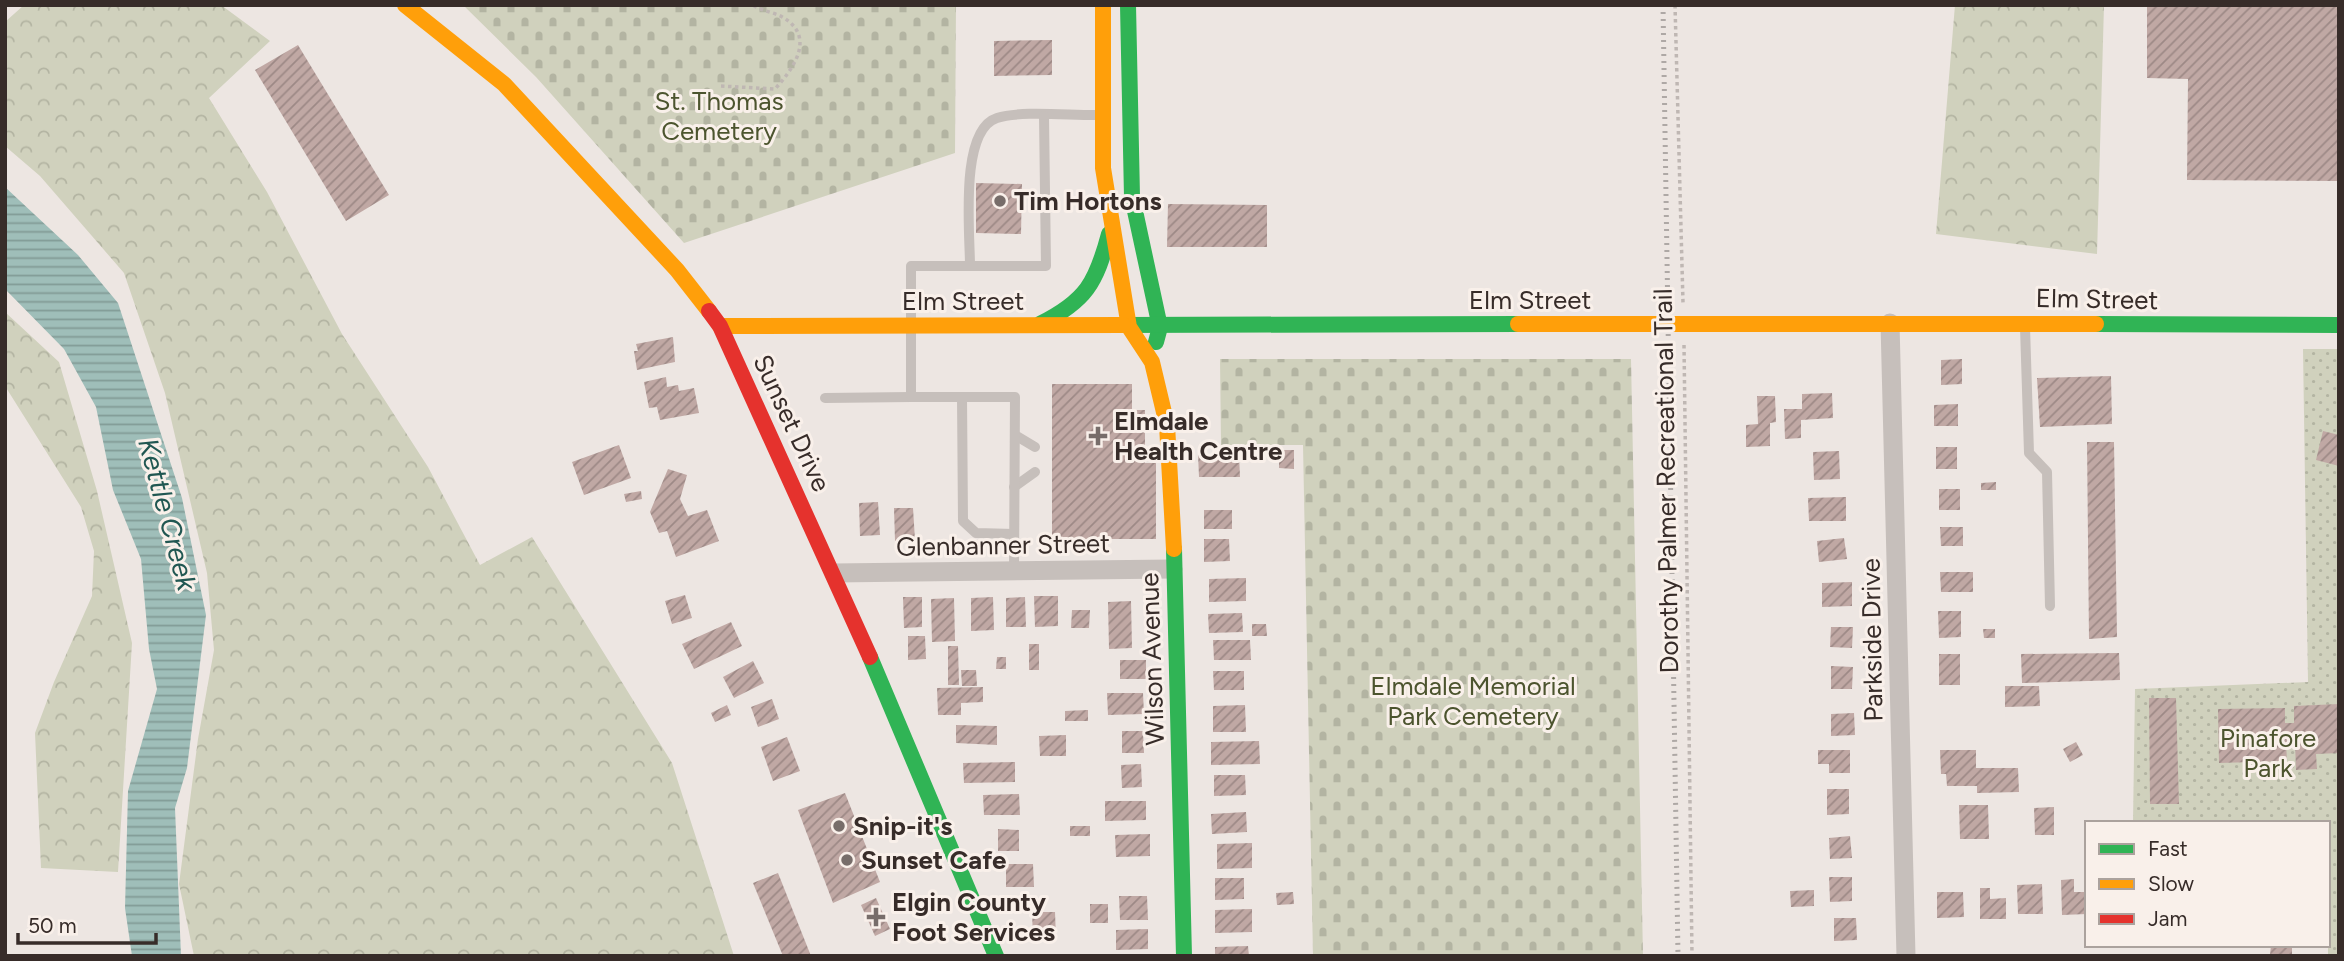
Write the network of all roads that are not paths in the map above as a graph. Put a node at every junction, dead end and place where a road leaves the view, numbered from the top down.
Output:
1 (405, 5) edge
2 (1102, 5) edge
3 (1128, 5) edge
4 (1103, 115) junction
5 (1044, 116) junction
6 (1111, 228) junction
7 (970, 266) junction
8 (1890, 323) junction
9 (2025, 323) junction
10 (2339, 325) edge
11 (720, 326) junction
12 (910, 326) junction
13 (1037, 326) junction
14 (1129, 327) junction
15 (1160, 327) junction
16 (1152, 362) junction
17 (911, 397) junction
18 (962, 397) junction
19 (825, 398) dead end
20 (1015, 435) junction
21 (1035, 447) dead end
22 (1035, 472) dead end
23 (1014, 487) junction
24 (1014, 534) junction
25 (1174, 569) junction
26 (1014, 571) junction
27 (834, 573) junction
28 (2050, 606) dead end
29 (996, 956) edge
30 (1184, 956) edge
31 (1906, 956) edge

1 - 11 main road, Sunset Drive
2 - 4 main road, Wilson Avenue
3 - 15 main road, Wilson Avenue
4 - 5 lane
4 - 6 main road, Wilson Avenue
5 - 7 lane
5 - 7 lane
6 - 13 main road
6 - 14 main road, Wilson Avenue
7 - 12 lane
8 - 9 main road, Elm Street
8 - 15 main road, Elm Street
8 - 31 street, Parkside Drive
9 - 10 main road, Elm Street
9 - 28 lane
11 - 12 main road, Elm Street
11 - 27 main road, Sunset Drive
12 - 13 main road, Elm Street
12 - 17 lane
13 - 14 main road, Elm Street
14 - 15 main road, Elm Street
14 - 16 main road, Wilson Avenue
15 - 16 main road, Wilson Avenue
16 - 25 main road, Wilson Avenue
17 - 18 lane
17 - 19 lane
18 - 20 lane
18 - 24 lane
20 - 21 lane
20 - 23 lane
22 - 23 lane
23 - 24 lane
24 - 26 lane
25 - 26 street, Glenbanner Street
25 - 30 main road, Wilson Avenue
26 - 27 street, Glenbanner Street
27 - 29 main road, Sunset Drive

